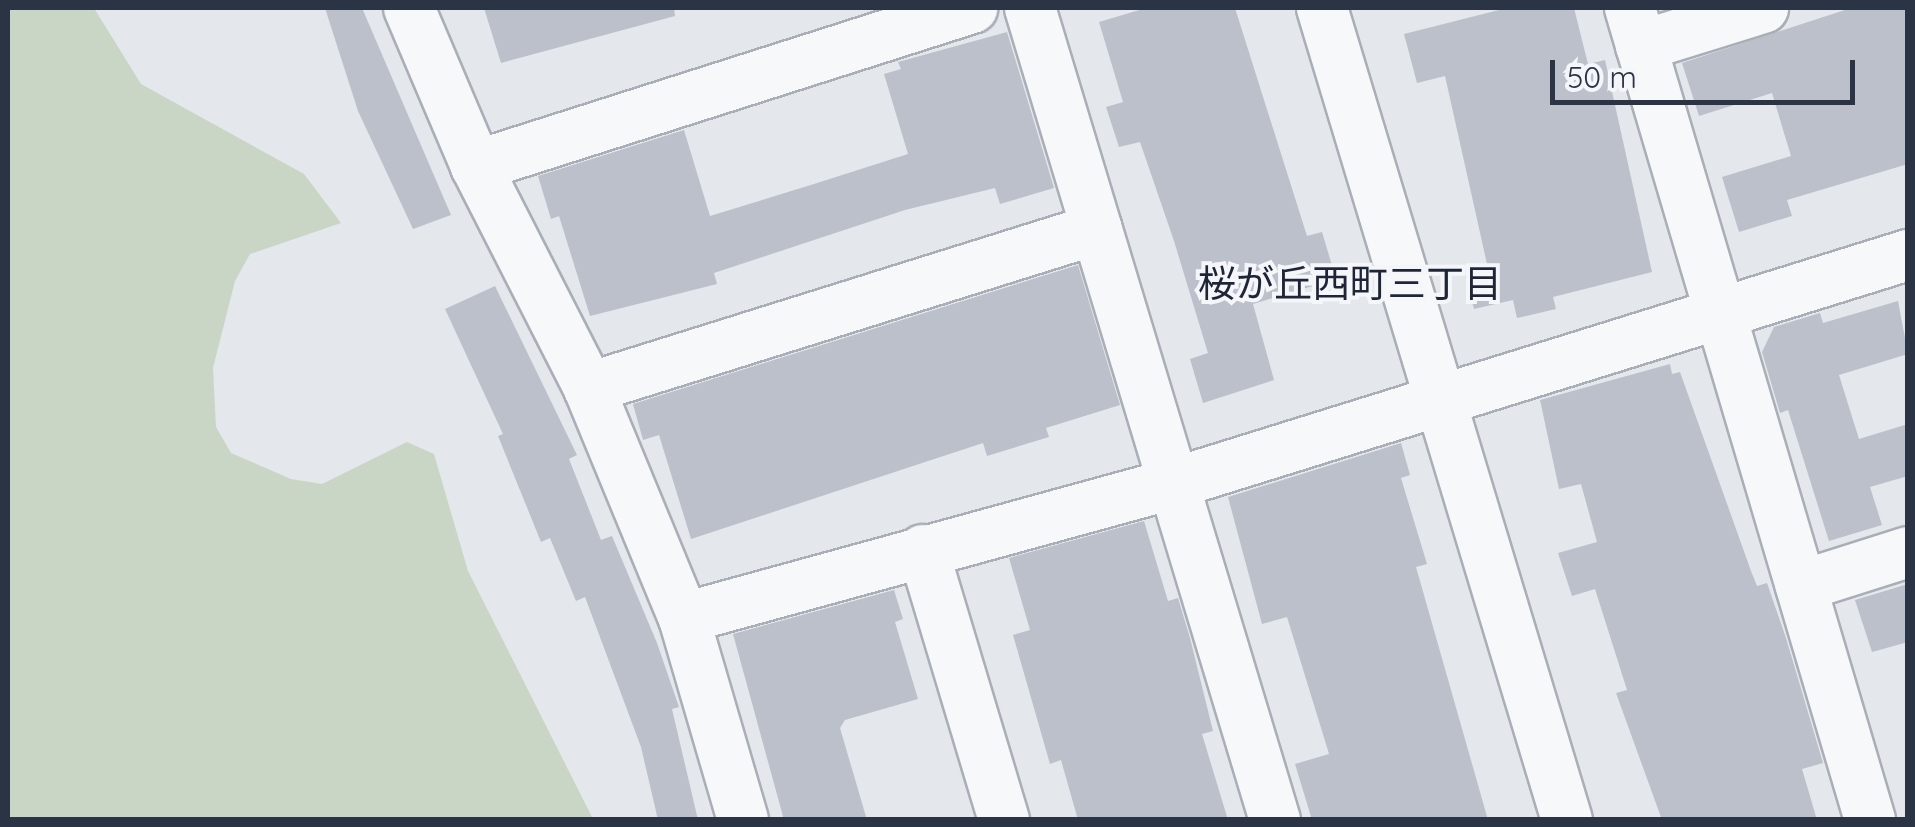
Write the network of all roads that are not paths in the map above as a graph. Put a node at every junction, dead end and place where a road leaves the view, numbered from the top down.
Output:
1 (409, 8) edge
2 (972, 8) edge
3 (1030, 8) edge
4 (1322, 8) edge
5 (1764, 8) edge
6 (1636, 26) edge
7 (476, 166) junction
8 (1097, 228) junction
9 (1908, 256) edge
10 (1719, 312) junction
11 (589, 388) junction
12 (1440, 398) junction
13 (1175, 483) junction
14 (923, 550) junction
15 (1908, 552) edge
16 (1801, 586) junction
17 (684, 618) junction
18 (743, 820) edge
19 (1004, 820) edge
20 (1275, 820) edge
21 (1567, 820) edge
22 (1870, 820) edge

1 - 7 street
2 - 7 street
3 - 8 street
4 - 12 street
5 - 6 street
6 - 10 street
7 - 11 street
8 - 11 street
8 - 13 street
9 - 10 street
10 - 12 street
10 - 16 street
11 - 17 street
12 - 13 street
12 - 21 street
13 - 14 street
13 - 20 street
14 - 17 street
14 - 19 street
15 - 16 street
16 - 22 street
17 - 18 street

